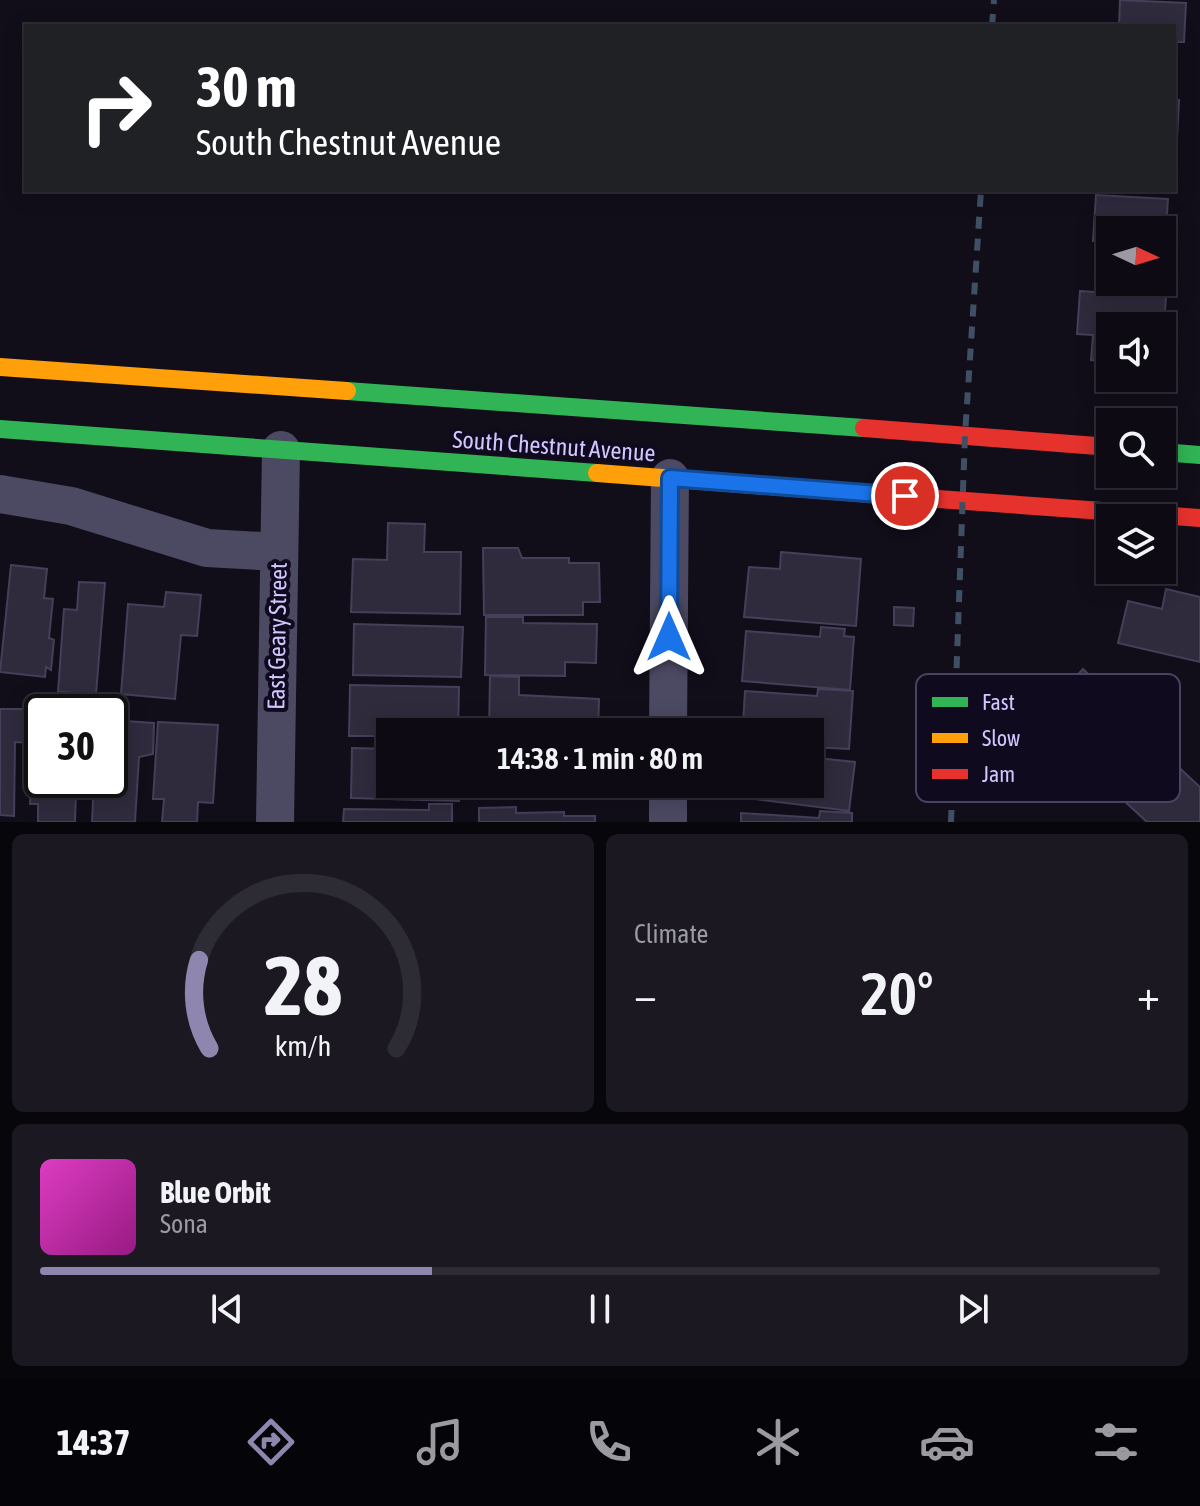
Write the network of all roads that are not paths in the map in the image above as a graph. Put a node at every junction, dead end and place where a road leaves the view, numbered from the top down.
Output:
1 (0, 367) edge
2 (634, 413) junction
3 (0, 429) edge
4 (612, 430) dead end
5 (292, 440) junction
6 (1096, 446) edge
7 (1176, 453) edge
8 (1200, 455) edge
9 (670, 478) junction
10 (0, 494) edge
11 (1200, 518) edge
12 (278, 552) junction
13 (668, 718) edge
14 (668, 798) edge
15 (275, 822) edge
16 (668, 822) edge

1 - 2 main road, South Chestnut Avenue
2 - 4 main road
2 - 6 main road, South Chestnut Avenue
3 - 5 main road, South Chestnut Avenue
5 - 9 main road, South Chestnut Avenue
5 - 12 street, East Geary Street
7 - 8 main road
9 - 11 main road, South Chestnut Avenue
9 - 13 street
10 - 12 street
12 - 15 street, East Geary Street
14 - 16 street

